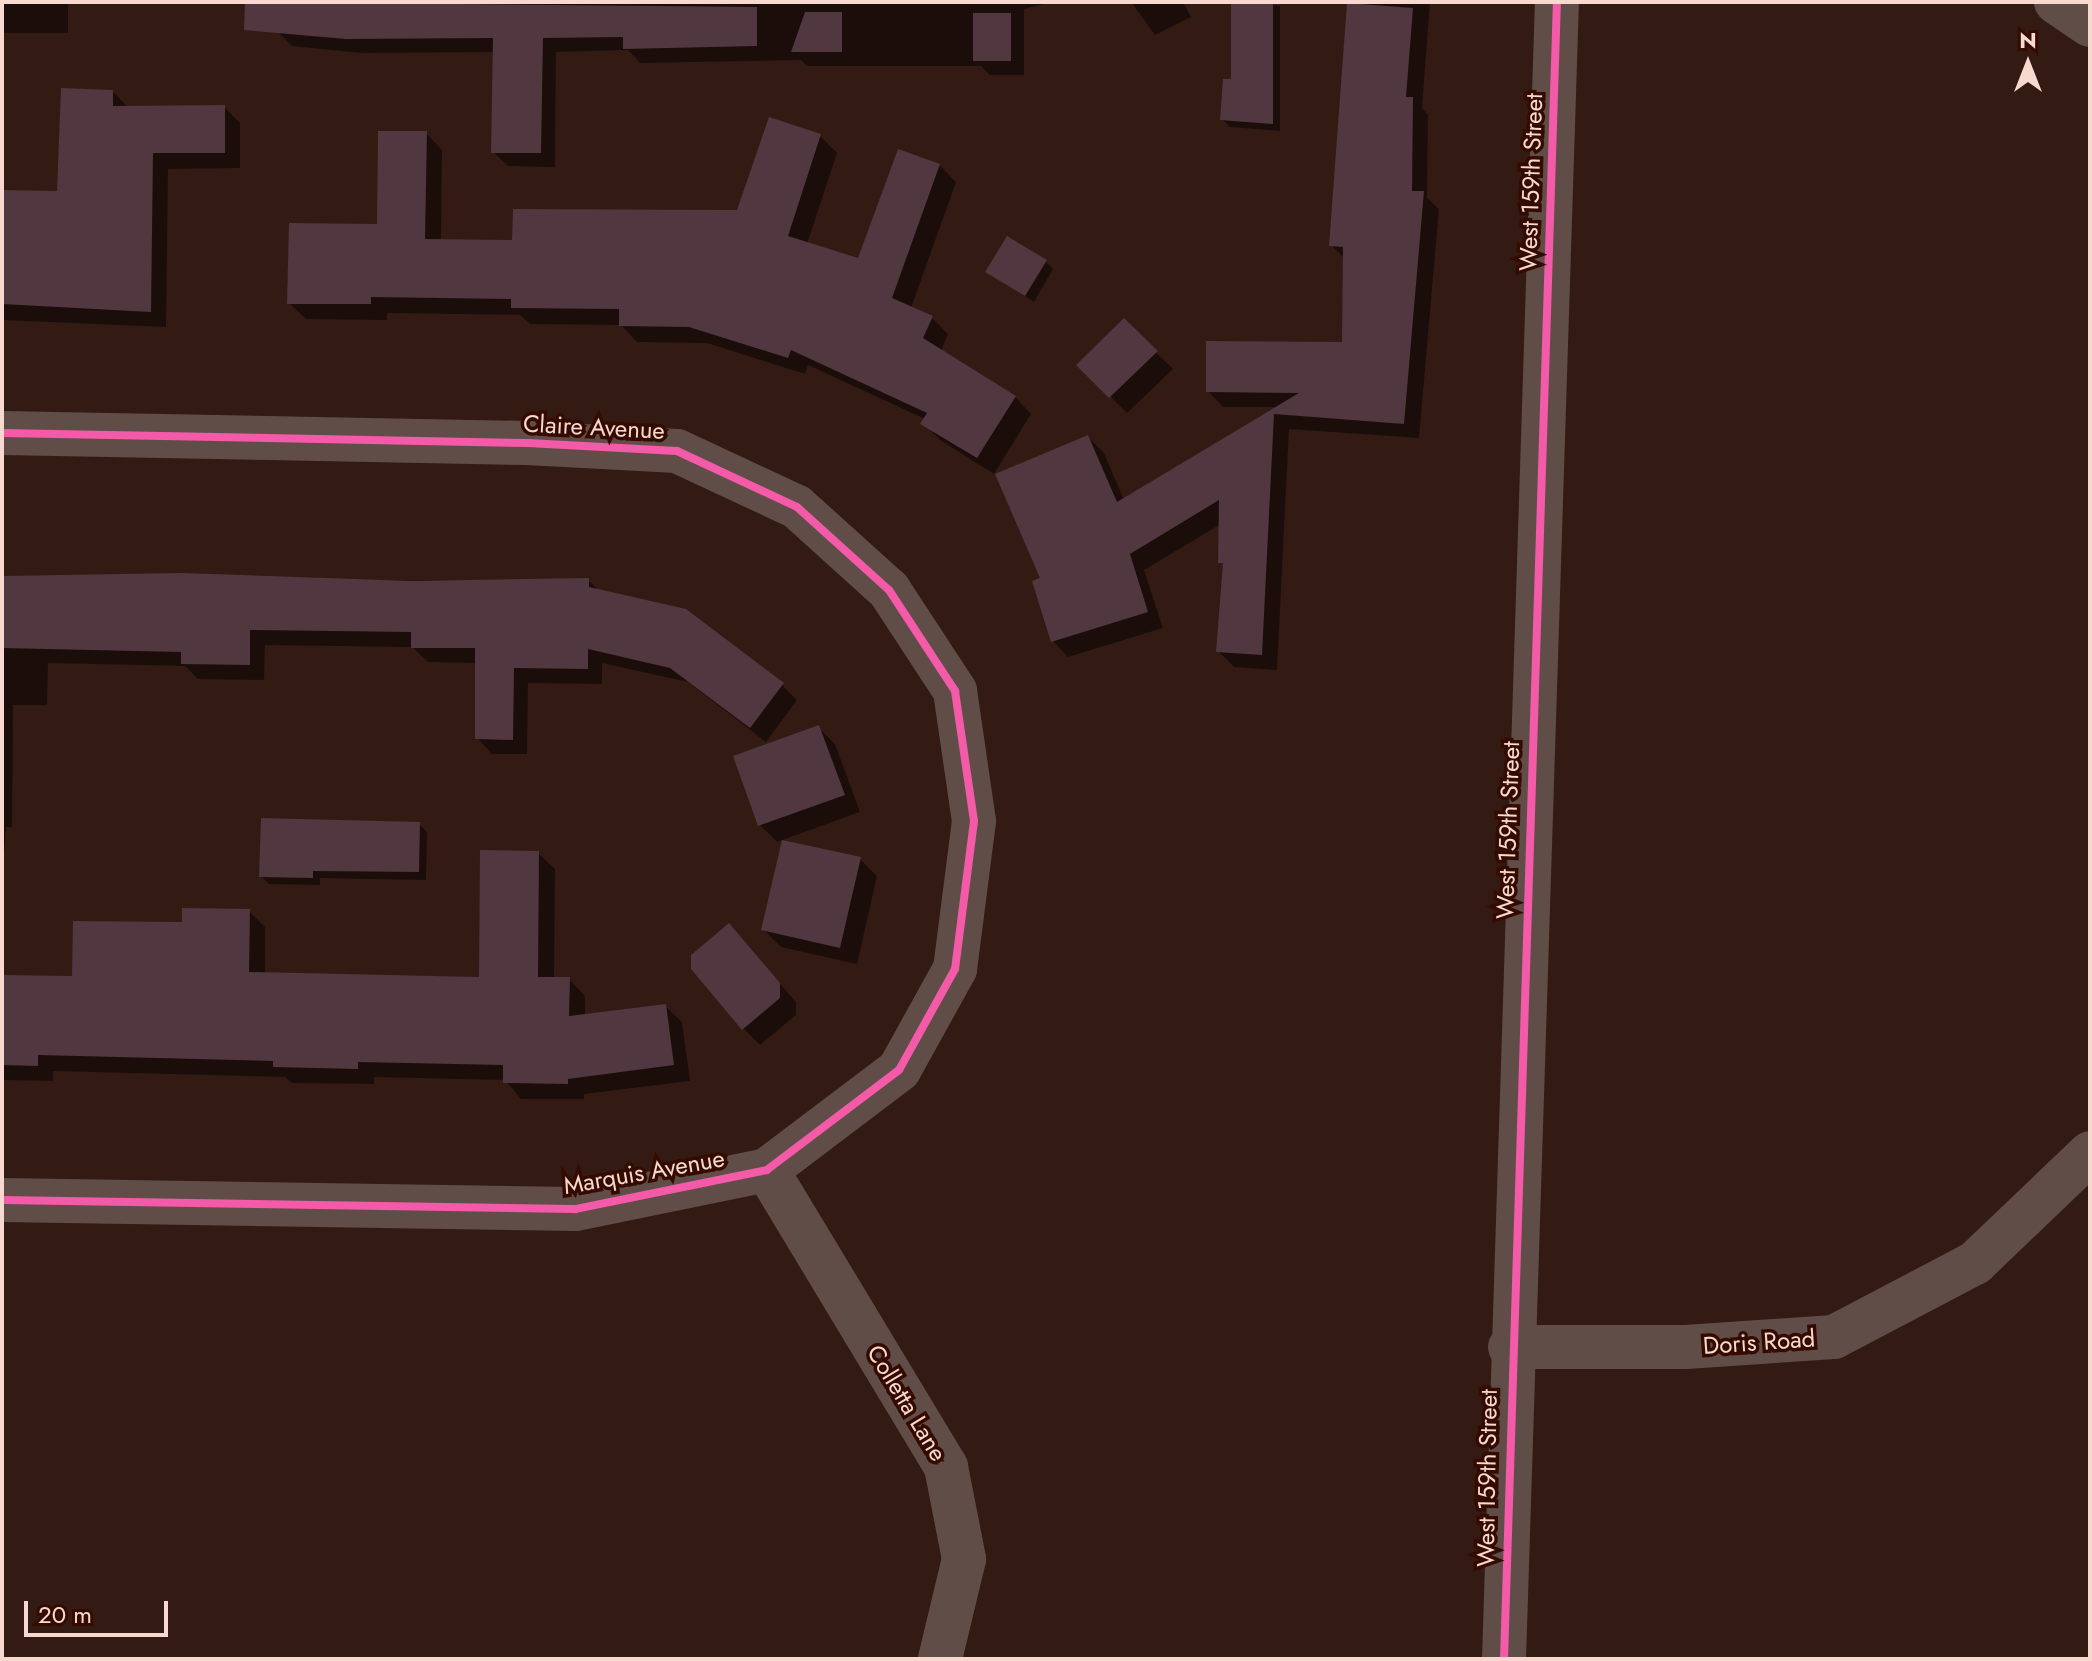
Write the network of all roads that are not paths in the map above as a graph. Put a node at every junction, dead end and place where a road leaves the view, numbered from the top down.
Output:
1 (1557, 2) edge
2 (2056, 2) edge
3 (2090, 25) edge
4 (2, 433) edge
5 (974, 821) joint
6 (2090, 1153) edge
7 (767, 1170) junction
8 (2, 1200) edge
9 (1510, 1347) junction
10 (940, 1659) edge
11 (1504, 1659) edge

1 - 9 street, West 159th Street
2 - 3 street
4 - 5 street, Claire Avenue
5 - 7 street, Marquis Avenue
6 - 9 street, Doris Road
7 - 8 street, Marquis Avenue
7 - 10 street, Colletta Lane
9 - 11 street, West 159th Street

